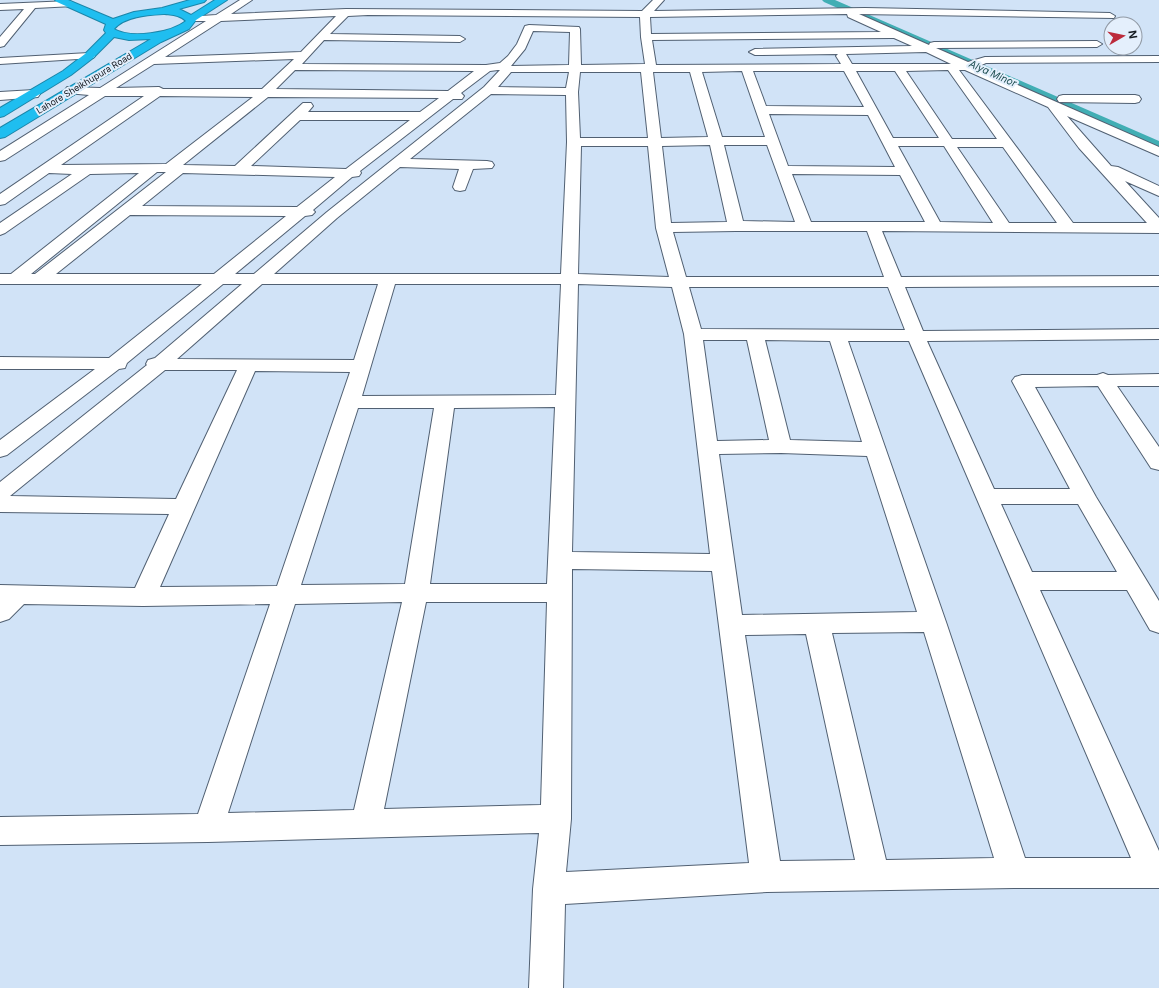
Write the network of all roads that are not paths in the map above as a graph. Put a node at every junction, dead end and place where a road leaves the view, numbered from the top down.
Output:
1 (186, 0) edge
2 (201, 0) edge
3 (222, 0) edge
4 (247, 0) edge
5 (384, 0) edge
6 (424, 0) edge
7 (473, 0) edge
8 (830, 1) edge
9 (65, 2) edge
10 (910, 2) dead end
11 (736, 3) dead end
12 (574, 4) dead end
13 (33, 5) junction
14 (1033, 5) dead end
15 (1078, 5) dead end
16 (0, 7) edge
17 (652, 7) edge
18 (843, 11) junction
19 (859, 11) junction
20 (160, 12) junction
21 (346, 12) junction
22 (376, 12) junction
23 (417, 12) junction
24 (920, 12) junction
25 (467, 13) junction
26 (563, 13) junction
27 (757, 13) junction
28 (136, 14) junction
29 (1043, 15) junction
30 (1090, 16) junction
31 (1103, 16) edge
32 (220, 18) junction
33 (191, 19) junction
34 (112, 28) junction
35 (549, 28) junction
36 (828, 32) junction
37 (169, 33) junction
38 (898, 35) junction
39 (322, 38) junction
40 (358, 38) junction
41 (401, 39) junction
42 (0, 44) edge
43 (1103, 44) edge
44 (457, 47) junction
45 (932, 47) junction
46 (350, 51) dead end
47 (744, 52) dead end
48 (839, 52) junction
49 (650, 53) junction
50 (303, 55) junction
51 (89, 56) junction
52 (391, 56) dead end
53 (1159, 59) edge
54 (0, 61) edge
55 (151, 61) junction
56 (972, 64) junction
57 (292, 67) junction
58 (506, 67) junction
59 (850, 67) junction
60 (898, 67) junction
61 (951, 67) junction
62 (450, 68) junction
63 (486, 68) junction
64 (575, 68) junction
65 (695, 68) junction
66 (746, 68) junction
67 (71, 90) junction
68 (160, 91) junction
69 (103, 92) junction
70 (572, 92) junction
71 (265, 93) junction
72 (34, 94) junction
73 (322, 94) junction
74 (452, 95) junction
75 (481, 95) junction
76 (0, 96) edge
77 (1135, 99) dead end
78 (1057, 102) junction
79 (762, 110) junction
80 (872, 111) junction
81 (0, 113) edge
82 (296, 116) junction
83 (424, 116) junction
84 (0, 134) edge
85 (1127, 138) junction
86 (716, 141) junction
87 (772, 141) junction
88 (574, 142) junction
89 (655, 142) junction
90 (889, 142) junction
91 (947, 142) junction
92 (1006, 143) junction
93 (1084, 144) junction
94 (1158, 149) edge
95 (0, 157) edge
96 (396, 163) junction
97 (467, 165) junction
98 (487, 165) dead end
99 (1105, 166) junction
100 (47, 169) junction
101 (168, 169) junction
102 (87, 170) junction
103 (783, 170) junction
104 (238, 171) junction
105 (905, 171) junction
106 (350, 172) junction
107 (379, 176) junction
108 (460, 187) dead end
109 (1159, 192) edge
110 (0, 201) edge
111 (127, 210) junction
112 (301, 211) junction
113 (332, 215) junction
114 (736, 226) junction
115 (805, 226) junction
116 (935, 227) junction
117 (1004, 227) junction
118 (1159, 227) edge
119 (664, 228) junction
120 (873, 228) junction
121 (1069, 228) junction
122 (0, 230) edge
123 (7, 279) edge
124 (39, 279) junction
125 (569, 279) junction
126 (218, 280) junction
127 (258, 280) junction
128 (388, 280) junction
129 (895, 281) junction
130 (680, 282) junction
131 (1159, 282) edge
132 (693, 334) junction
133 (755, 335) junction
134 (836, 335) junction
135 (916, 336) junction
136 (1157, 336) edge
137 (0, 363) edge
138 (114, 364) junction
139 (160, 364) junction
140 (249, 364) junction
141 (361, 366) junction
142 (1103, 379) junction
143 (1159, 380) edge
144 (565, 401) junction
145 (350, 402) junction
146 (445, 402) junction
147 (781, 446) junction
148 (707, 448) junction
149 (874, 449) junction
150 (0, 450) edge
151 (1159, 462) edge
152 (0, 493) edge
153 (987, 496) junction
154 (1085, 497) junction
155 (0, 504) edge
156 (184, 507) junction
157 (560, 560) junction
158 (724, 563) junction
159 (1024, 580) junction
160 (1134, 581) junction
161 (416, 593) junction
162 (559, 593) junction
163 (9, 595) edge
164 (284, 596) junction
165 (143, 597) junction
166 (0, 612) edge
167 (933, 622) junction
168 (1159, 623) edge
169 (817, 624) junction
170 (731, 625) junction
171 (556, 819) junction
172 (366, 824) junction
173 (208, 828) junction
174 (0, 831) edge
175 (1014, 873) junction
176 (1156, 873) edge
177 (874, 876) junction
178 (767, 877) junction
179 (549, 889) junction
180 (546, 988) edge

1 - 28 highway
2 - 20 highway
3 - 33 highway
4 - 32 street
5 - 22 street
6 - 23 street
7 - 25 street
8 - 18 street
8 - 19 street
9 - 13 street
9 - 34 highway
10 - 24 street
11 - 27 street
12 - 26 street
13 - 16 street
13 - 42 street
14 - 29 street
15 - 30 street
17 - 26 street
17 - 27 street
17 - 49 street
18 - 19 street
18 - 27 street
18 - 38 street
19 - 24 street
19 - 45 street
20 - 28 highway
20 - 33 highway
21 - 22 street
21 - 32 street
21 - 39 street
22 - 23 street
22 - 40 street
23 - 25 street
23 - 41 street
24 - 29 street
25 - 26 street
25 - 44 street
26 - 35 street
28 - 34 highway
29 - 30 street
30 - 31 street
32 - 33 street
32 - 55 street
33 - 37 highway
34 - 37 highway
34 - 51 highway, Lahore Sheikhupura Road
35 - 58 street
35 - 64 street
36 - 38 street
36 - 48 street
36 - 49 street
37 - 67 highway, Lahore Sheikhupura Road
38 - 45 street
39 - 40 street
39 - 50 street
40 - 41 street
40 - 46 street
41 - 44 street
41 - 52 street
43 - 45 street
44 - 62 street
45 - 48 street
45 - 56 street
47 - 48 street
48 - 59 street
49 - 64 street
49 - 65 street
49 - 89 street
50 - 55 street
50 - 57 street
51 - 54 street
51 - 72 highway, Lahore Sheikhupura Road
53 - 56 street
55 - 69 street
56 - 61 street
56 - 78 street
57 - 62 street
57 - 71 street
58 - 63 street
58 - 64 street
58 - 75 street
59 - 60 street
59 - 66 street
59 - 80 street
60 - 61 street
60 - 91 street
61 - 92 street
62 - 63 street
63 - 74 street
64 - 70 street
65 - 66 street
65 - 86 street
66 - 79 street
67 - 69 street
67 - 84 highway, Lahore Sheikhupura Road
68 - 69 street
68 - 71 street
68 - 100 street
69 - 95 street
70 - 75 street
70 - 88 street
71 - 73 street
71 - 101 street
72 - 76 street
72 - 81 highway, Lahore Sheikhupura Road
73 - 74 street
73 - 82 street
74 - 75 street
74 - 83 street
75 - 96 street
77 - 78 street
78 - 85 street
78 - 93 street
78 - 94 street
79 - 80 street
79 - 87 street
80 - 90 street
82 - 83 street
82 - 104 street
83 - 106 street
85 - 93 street
85 - 94 street
86 - 87 street
86 - 89 street
86 - 114 street
87 - 103 street
88 - 89 street
88 - 125 street
89 - 119 street
90 - 91 street
90 - 105 street
91 - 92 street
91 - 117 street
92 - 121 street
93 - 99 street
96 - 97 street
96 - 107 street
97 - 98 street
97 - 108 street
99 - 109 street
99 - 118 street
100 - 102 street
100 - 110 street
101 - 102 street
101 - 104 street
101 - 111 street
101 - 123 street
102 - 122 street
103 - 105 street
103 - 115 street
104 - 106 street
105 - 116 street
106 - 107 street
106 - 112 street
107 - 113 street
111 - 112 street
111 - 124 street
112 - 113 street
112 - 126 street
113 - 127 street
114 - 115 street
114 - 119 street
115 - 120 street
116 - 117 street
116 - 120 street
117 - 121 street
118 - 121 street
119 - 130 street
120 - 129 street
123 - 124 street
124 - 126 street
125 - 128 street
125 - 130 street
125 - 144 street
126 - 127 street
126 - 138 street
127 - 128 street
127 - 139 street
128 - 141 street
129 - 130 street
129 - 131 street
129 - 135 street
130 - 132 street
132 - 133 street
132 - 148 street
133 - 134 street
133 - 147 street
134 - 135 street
134 - 149 street
135 - 136 street
135 - 153 street
137 - 138 street
138 - 139 street
138 - 150 street
139 - 140 street
139 - 152 street
140 - 141 street
140 - 156 street
141 - 145 street
142 - 143 street
142 - 151 street
142 - 154 street
144 - 146 street
144 - 157 street
145 - 146 street
145 - 164 street
146 - 161 street
147 - 148 street
147 - 149 street
148 - 158 street
149 - 167 street
153 - 154 street
153 - 159 street
154 - 160 street
155 - 156 street
156 - 165 street
157 - 158 street
157 - 162 street
158 - 170 street
159 - 160 street
159 - 176 street
160 - 168 street
161 - 162 street
161 - 164 street
161 - 172 street
162 - 171 street
163 - 165 street
163 - 166 street
164 - 165 street
164 - 173 street
167 - 169 street
167 - 175 street
169 - 170 street
169 - 177 street
170 - 178 street
171 - 172 street
171 - 179 street
172 - 173 street
173 - 174 street
175 - 176 street
175 - 177 street
177 - 178 street
178 - 179 street
179 - 180 street

